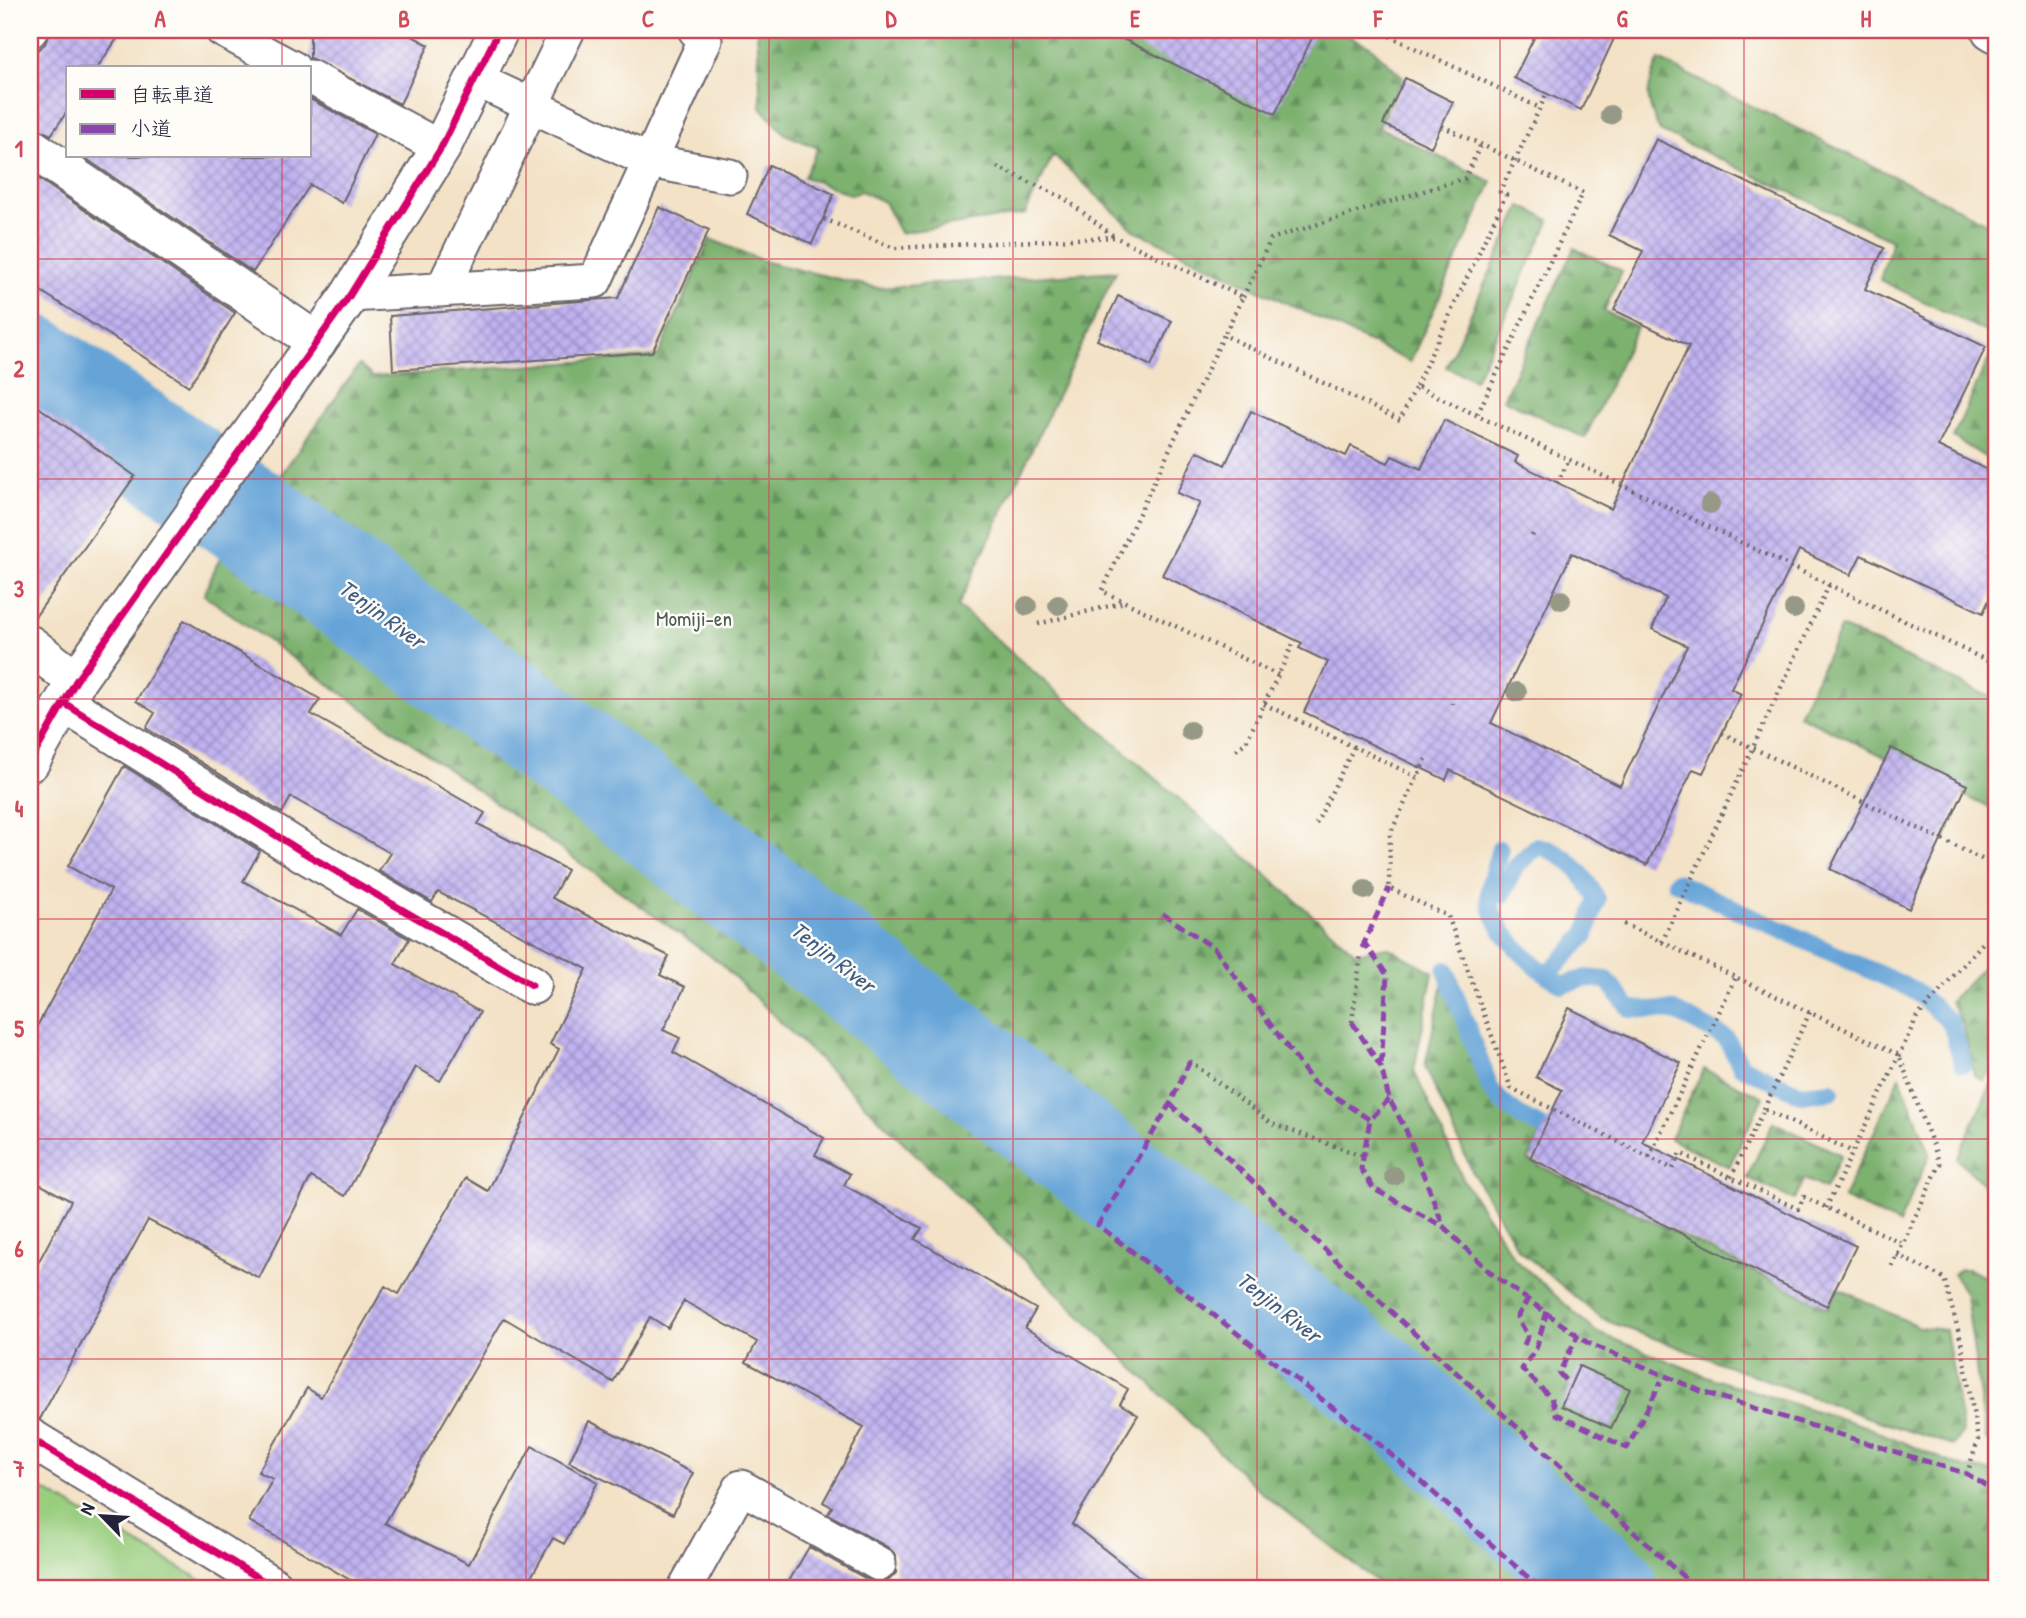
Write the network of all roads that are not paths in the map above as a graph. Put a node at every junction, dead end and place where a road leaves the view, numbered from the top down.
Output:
1 (222, 30) edge
2 (568, 30) edge
3 (695, 30) edge
4 (1991, 30) edge
5 (495, 31) edge
6 (1996, 33) edge
7 (289, 66) edge
8 (312, 78) edge
9 (475, 79) junction
10 (533, 106) junction
11 (30, 147) edge
12 (441, 148) junction
13 (649, 161) junction
14 (730, 176) dead end
15 (442, 290) junction
16 (349, 295) junction
17 (317, 342) junction
18 (30, 645) edge
19 (70, 692) junction
20 (30, 762) edge
21 (532, 985) dead end
22 (30, 1438) edge
23 (879, 1564) dead end
24 (275, 1588) edge
25 (685, 1588) edge

1 - 7 lane
2 - 10 lane
3 - 13 lane
4 - 6 street
5 - 9 street
8 - 12 lane
9 - 10 lane
9 - 12 street
10 - 13 lane
10 - 15 lane
11 - 17 street
12 - 16 street
13 - 14 lane
13 - 15 lane
15 - 16 lane
16 - 17 street
17 - 19 street
18 - 19 street
19 - 20 street
19 - 21 street
22 - 24 street
23 - 25 lane

